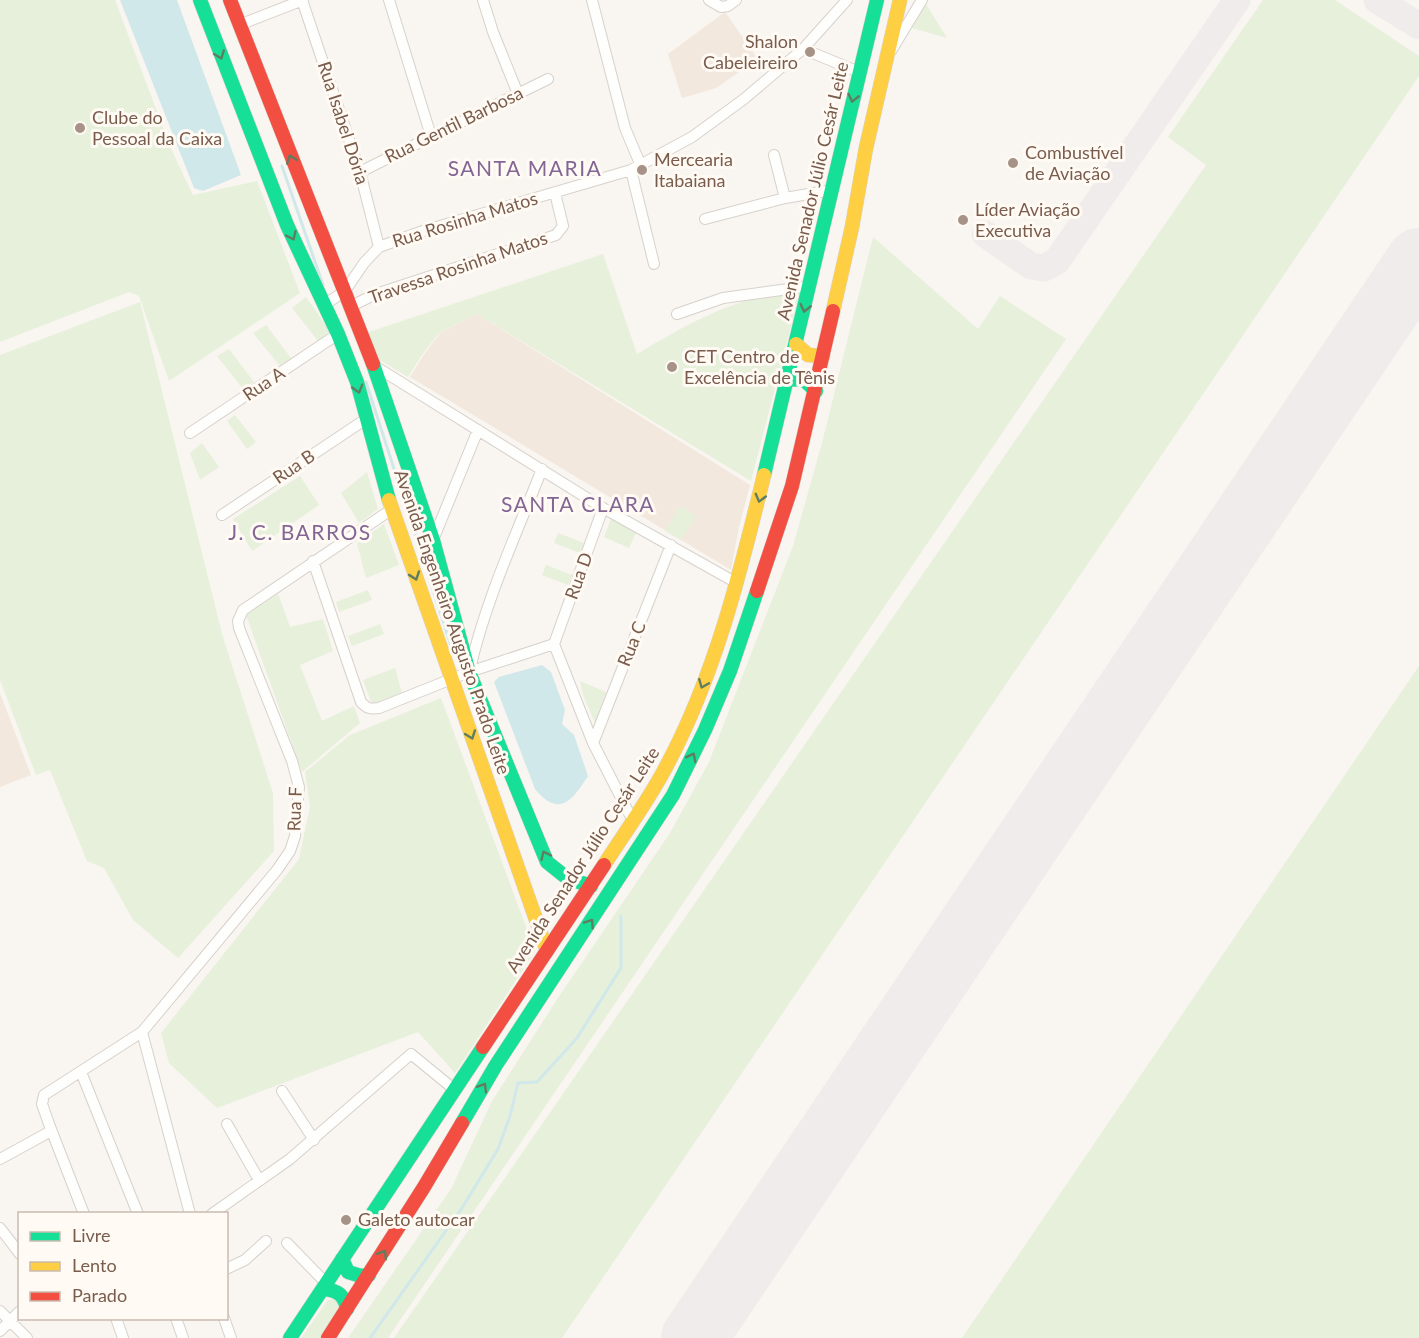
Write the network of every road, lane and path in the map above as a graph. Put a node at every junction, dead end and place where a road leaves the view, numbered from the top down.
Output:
1 (200, 0) edge
2 (230, 0) edge
3 (303, 0) edge
4 (389, 0) edge
5 (483, 0) edge
6 (592, 0) edge
7 (709, 0) edge
8 (736, 0) edge
9 (847, 0) edge
10 (876, 0) edge
11 (900, 0) edge
12 (922, 0) edge
13 (239, 25) junction
14 (802, 49) junction
15 (885, 62) junction
16 (859, 72) junction
17 (548, 79) dead end
18 (518, 93) junction
19 (430, 136) junction
20 (774, 155) dead end
21 (636, 168) junction
22 (360, 172) junction
23 (832, 190) junction
24 (555, 193) junction
25 (785, 198) junction
26 (705, 219) dead end
27 (379, 247) junction
28 (654, 264) dead end
29 (810, 286) junction
30 (345, 291) junction
31 (324, 305) junction
32 (351, 306) junction
33 (677, 314) dead end
34 (338, 334) junction
35 (796, 344) junction
36 (823, 356) junction
37 (373, 365) junction
38 (788, 379) junction
39 (816, 391) junction
40 (366, 419) junction
41 (478, 430) junction
42 (190, 433) dead end
43 (542, 469) junction
44 (603, 508) junction
45 (392, 509) junction
46 (222, 515) dead end
47 (432, 540) junction
48 (671, 545) junction
49 (313, 561) junction
50 (735, 582) junction
51 (554, 644) junction
52 (469, 672) junction
53 (451, 680) junction
54 (593, 743) junction
55 (633, 821) junction
56 (591, 886) junction
57 (547, 951) junction
58 (142, 1032) junction
59 (81, 1072) junction
60 (455, 1089) junction
61 (282, 1091) dead end
62 (226, 1124) dead end
63 (51, 1131) junction
64 (314, 1140) junction
65 (0, 1159) edge
66 (259, 1180) junction
67 (83, 1212) edge
68 (137, 1212) edge
69 (189, 1212) edge
70 (215, 1212) edge
71 (0, 1228) edge
72 (266, 1240) dead end
73 (287, 1244) dead end
74 (18, 1251) edge
75 (342, 1259) junction
76 (228, 1268) edge
77 (369, 1275) junction
78 (325, 1286) junction
79 (347, 1309) junction
80 (0, 1311) edge
81 (18, 1313) edge
82 (9, 1320) junction
83 (117, 1320) edge
84 (178, 1320) edge
85 (225, 1320) edge
86 (0, 1331) edge
87 (27, 1338) edge
88 (123, 1338) edge
89 (183, 1338) edge
90 (231, 1338) edge
91 (290, 1338) edge
92 (328, 1338) edge

1 -> 31 main road, Avenida Engenheiro Augusto Prado Leite
2 - 13 main road, Avenida Engenheiro Augusto Prado Leite
3 - 13 street
3 - 22 street, Rua Isabel Dória
4 - 19 street
5 - 18 street
6 - 21 street
7 - 8 street
9 - 14 street, Rua Rosinha Matos
10 - 16 main road, Avenida Senador Júlio Cesár Leite
11 - 15 main road, Avenida Senador Júlio Cesár Leite
12 - 15 street
30 -> 13 main road, Avenida Engenheiro Augusto Prado Leite
14 - 16 street
14 - 21 street, Rua Rosinha Matos
15 - 36 main road, Avenida Senador Júlio Cesár Leite
16 -> 23 main road, Avenida Senador Júlio Cesár Leite
17 - 18 street, Rua Gentil Barbosa
18 - 19 street, Rua Gentil Barbosa
19 - 22 street, Rua Gentil Barbosa
20 - 25 street
21 - 24 street, Rua Rosinha Matos
21 - 28 street
22 - 27 street, Rua Isabel Dória
23 - 25 street
23 - 29 main road, Avenida Senador Júlio Cesár Leite
24 - 27 street, Rua Rosinha Matos
24 - 32 street, Travessa Rosinha Matos
25 - 26 street
27 - 30 street
29 - 33 street
29 -> 35 main road, Avenida Senador Júlio Cesár Leite
30 - 31 street
30 - 32 main road, Avenida Engenheiro Augusto Prado Leite
31 - 34 main road, Avenida Engenheiro Augusto Prado Leite
32 - 37 main road, Avenida Engenheiro Augusto Prado Leite
34 -> 40 main road, Avenida Engenheiro Augusto Prado Leite
34 - 42 street, Rua A
35 - 36 main road
35 - 38 main road, Avenida Senador Júlio Cesár Leite
36 - 39 main road, Avenida Senador Júlio Cesár Leite
37 - 41 street
37 - 47 main road, Avenida Engenheiro Augusto Prado Leite
38 - 39 main road
38 -> 50 main road, Avenida Senador Júlio Cesár Leite
77 -> 39 main road, Avenida Senador Júlio Cesár Leite
40 - 45 main road, Avenida Engenheiro Augusto Prado Leite
40 - 46 street, Rua B
41 - 43 street
41 - 47 street
43 - 44 street
43 - 52 street
44 - 48 street
44 - 51 street, Rua D
45 - 49 street
45 -> 53 main road, Avenida Engenheiro Augusto Prado Leite
47 - 52 main road, Avenida Engenheiro Augusto Prado Leite
48 - 50 street
48 - 54 street, Rua C
49 - 53 street
49 - 58 street, Rua F
50 -> 55 main road, Avenida Senador Júlio Cesár Leite
51 - 52 street
51 - 54 street
52 - 53 street
56 -> 52 main road, Avenida Engenheiro Augusto Prado Leite
53 -> 57 main road, Avenida Engenheiro Augusto Prado Leite
54 - 55 street
55 - 56 main road, Avenida Senador Júlio Cesár Leite
56 - 57 main road, Avenida Senador Júlio Cesár Leite
57 - 60 main road, Avenida Senador Júlio Cesár Leite
58 - 59 street, Rua F
58 - 69 street
59 - 63 street, Rua F
59 - 68 street
60 - 64 street
60 - 75 main road, Avenida Senador Júlio Cesár Leite
61 - 64 street
62 - 66 street
63 - 65 street
63 - 67 street
64 - 66 street
66 - 70 street
71 - 74 street
72 - 76 street
73 - 78 street
75 - 77 main road
75 - 78 main road, Avenida Senador Júlio Cesár Leite
77 - 79 main road, Avenida Senador Júlio Cesár Leite
78 - 79 main road
78 - 91 main road, Avenida Senador Júlio Cesár Leite
79 - 92 main road, Avenida Senador Júlio Cesár Leite
80 - 82 street
81 - 82 street
82 - 86 street
82 - 87 street
83 - 88 street
84 - 89 street
85 - 90 street

